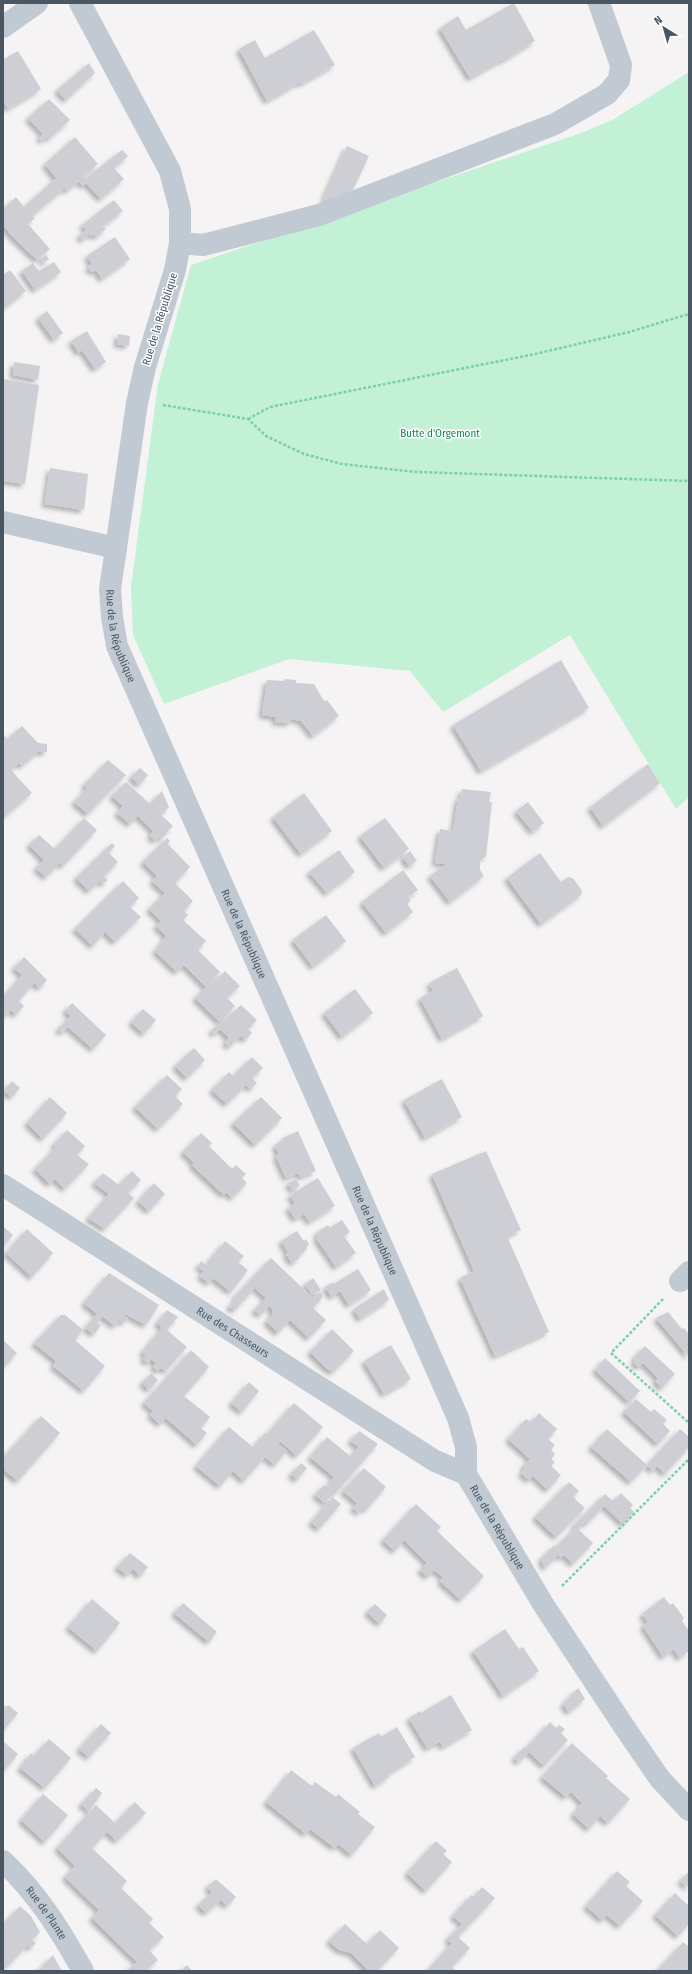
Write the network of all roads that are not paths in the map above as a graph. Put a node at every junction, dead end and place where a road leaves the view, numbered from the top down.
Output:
1 (37, 3) edge
2 (80, 3) edge
3 (599, 3) edge
4 (3, 27) edge
5 (180, 243) junction
6 (3, 522) edge
7 (116, 548) junction
8 (3, 1185) edge
9 (466, 1474) junction
10 (689, 1810) edge
11 (3, 1861) edge
12 (83, 1971) edge

1 - 4 street
2 - 5 street, Rue de la République
3 - 5 street
5 - 7 street, Rue de la République
6 - 7 street
7 - 9 street, Rue de la République
8 - 9 street, Rue des Chasseurs
9 - 10 street, Rue de la République
11 - 12 street, Rue de Plante

